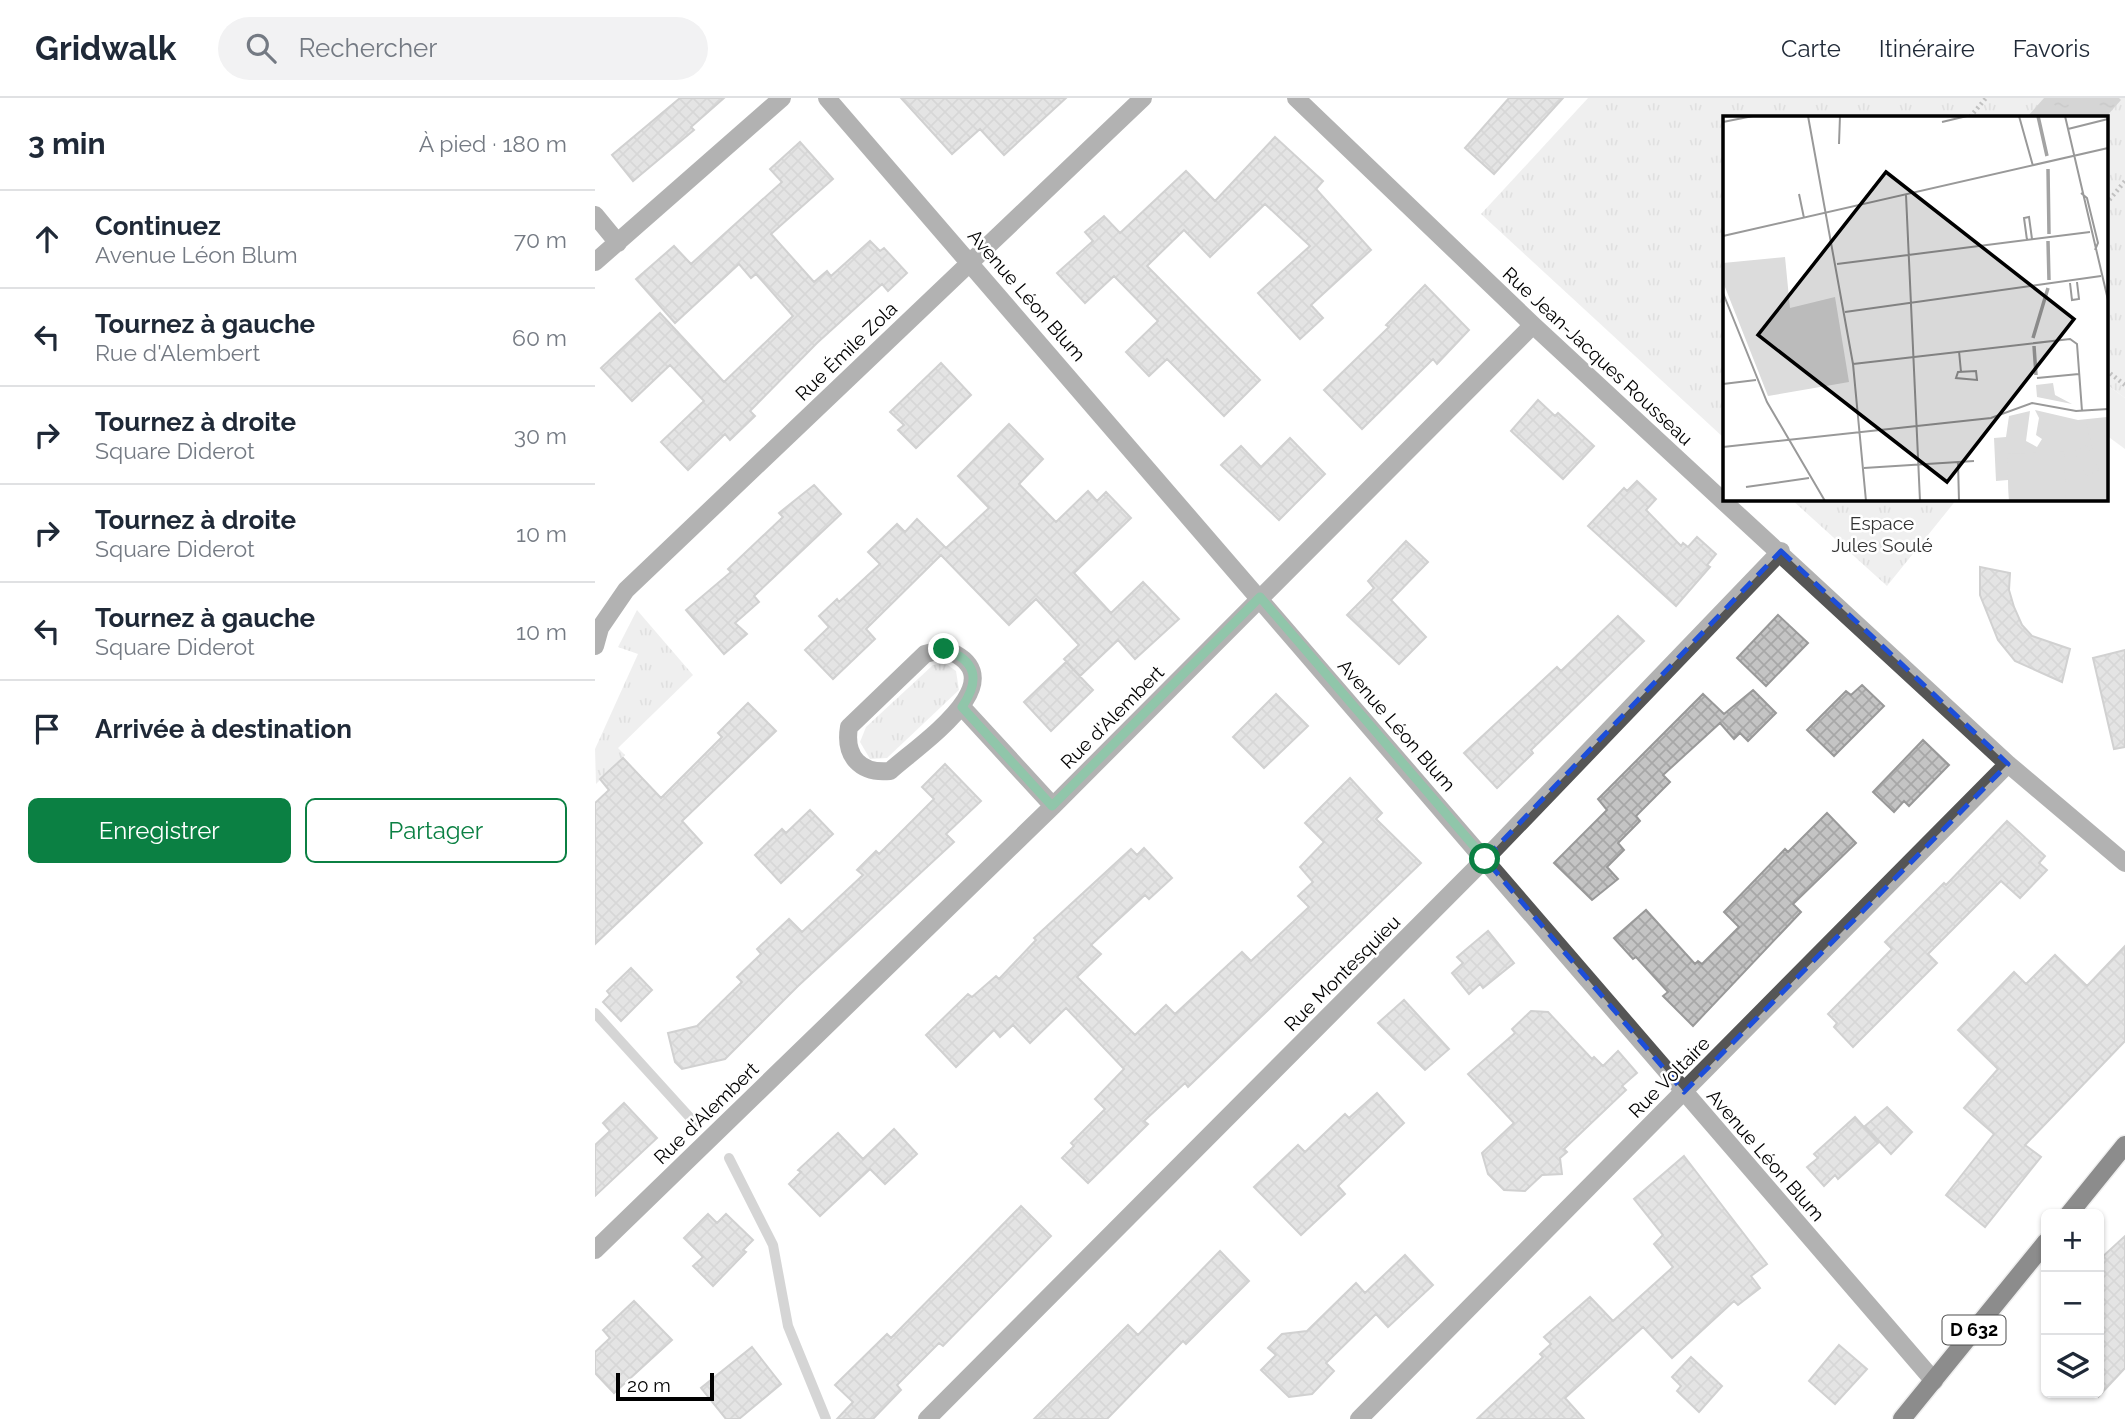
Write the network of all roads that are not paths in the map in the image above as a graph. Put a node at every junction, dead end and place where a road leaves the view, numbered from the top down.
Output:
1 (782, 98) edge
2 (827, 98) edge
3 (1143, 98) edge
4 (1296, 98) edge
5 (595, 215) edge
6 (618, 243) junction
7 (595, 262) edge
8 (972, 264) junction
9 (1533, 326) junction
10 (1723, 498) edge
11 (1725, 500) edge
12 (1781, 551) junction
13 (1260, 597) junction
14 (595, 646) edge
15 (962, 707) junction
16 (2008, 764) junction
17 (1052, 806) junction
18 (1485, 859) junction
19 (2125, 863) edge
20 (1684, 1092) junction
21 (2125, 1145) edge
22 (2073, 1209) edge
23 (2041, 1248) edge
24 (595, 1250) edge
25 (1934, 1381) junction
26 (927, 1419) edge
27 (1359, 1419) edge
28 (1902, 1419) edge

1 - 6 street
2 - 8 street, Avenue Léon Blum
3 - 8 street, Rue Émile Zola
4 - 9 street, Rue Jean-Jacques Rousseau
5 - 6 street
6 - 7 street
8 - 13 street, Avenue Léon Blum
8 - 14 street, Rue Émile Zola
9 - 10 street, Rue Jean-Jacques Rousseau
9 - 13 street, Rue d'Alembert
11 - 12 street, Rue Jean-Jacques Rousseau
12 - 16 street, Rue Jean-Jacques Rousseau
12 - 18 street, Rue Montesquieu
13 - 17 street, Rue d'Alembert
13 - 18 street, Avenue Léon Blum
15 - 15 street
15 - 17 street
16 - 19 street, Rue Jean-Jacques Rousseau
16 - 20 street, Rue Voltaire
17 - 24 street, Rue d'Alembert
18 - 20 street, Avenue Léon Blum
18 - 26 street, Rue Montesquieu
20 - 25 street, Avenue Léon Blum
20 - 27 street, Rue Voltaire
21 - 22 main road
23 - 25 main road, D 632
25 - 28 main road, D 632

